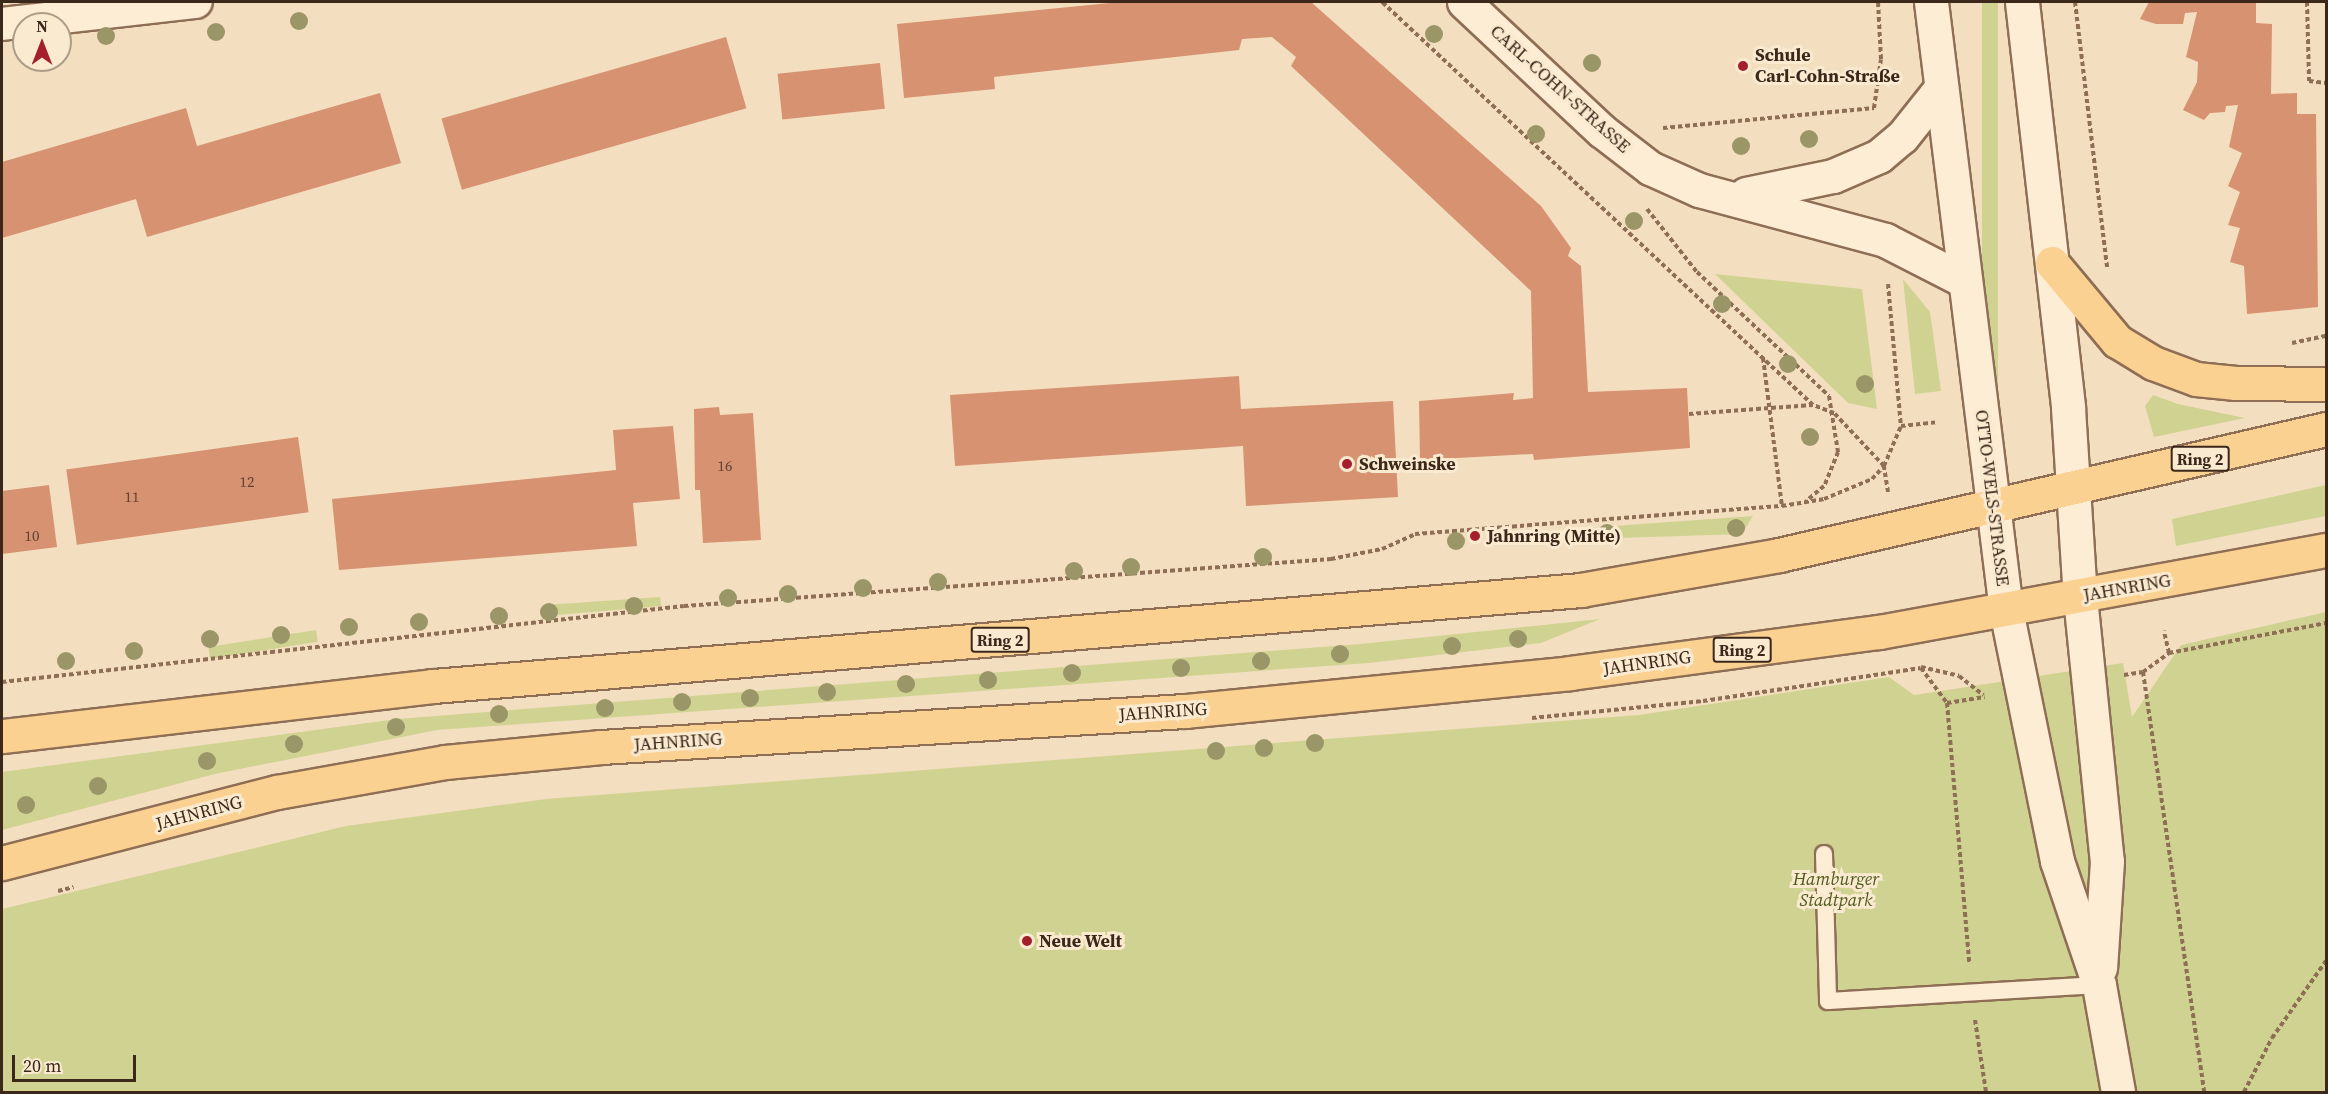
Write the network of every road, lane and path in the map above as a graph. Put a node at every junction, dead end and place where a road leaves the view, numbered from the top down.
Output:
1 (196, 2) edge
2 (1382, 2) edge
3 (1464, 2) edge
4 (1878, 2) edge
5 (1931, 2) edge
6 (2022, 2) edge
7 (2075, 2) edge
8 (2307, 2) edge
9 (2, 24) edge
10 (2326, 82) edge
11 (1941, 88) junction
12 (1874, 108) junction
13 (1875, 116) dead end
14 (1675, 128) dead end
15 (1727, 196) junction
16 (1643, 202) dead end
17 (2052, 263) junction
18 (1887, 277) dead end
19 (2110, 278) dead end
20 (1965, 281) junction
21 (1763, 358) junction
22 (2326, 384) edge
23 (1813, 405) junction
24 (1770, 408) junction
25 (1834, 413) junction
26 (1689, 414) dead end
27 (1938, 422) dead end
28 (1901, 426) junction
29 (2326, 429) edge
30 (1884, 466) junction
31 (2073, 488) junction
32 (1888, 492) dead end
33 (1806, 501) junction
34 (1782, 506) junction
35 (1993, 507) junction
36 (2326, 550) edge
37 (2080, 597) junction
38 (2006, 610) junction
39 (2326, 623) edge
40 (2164, 631) dead end
41 (2169, 653) junction
42 (1919, 658) dead end
43 (1921, 668) junction
44 (2143, 672) junction
45 (2118, 676) dead end
46 (2, 682) edge
47 (1994, 696) dead end
48 (1985, 697) junction
49 (1947, 703) junction
50 (2, 736) edge
51 (1824, 854) dead end
52 (2, 863) edge
53 (2326, 961) edge
54 (2099, 985) junction
55 (1971, 994) junction
56 (1986, 1092) edge
57 (2118, 1092) edge
58 (2204, 1092) edge
59 (2244, 1092) edge

1 - 9 street
2 - 21 path
3 - 15 street, CARL-COHN-STRASSE
4 - 12 path
5 - 11 street, OTTO-WELS-STRASSE
6 - 17 street, OTTO-WELS-STRASSE
7 - 19 path
8 - 10 path
11 - 15 street, CARL-COHN-STRASSE
11 - 20 street, OTTO-WELS-STRASSE
12 - 13 path
12 - 14 path
15 - 20 street, CARL-COHN-STRASSE
16 - 25 path
17 - 22 main road
17 - 31 street, OTTO-WELS-STRASSE
18 - 28 path
20 - 35 street, OTTO-WELS-STRASSE
21 - 23 path
21 - 24 path
23 - 24 path
23 - 25 path
24 - 26 path
24 - 34 path
25 - 30 path
25 - 33 path
27 - 28 path
28 - 30 path
29 - 31 main road, Ring 2
30 - 32 path
30 - 33 path
31 - 35 main road, Ring 2
31 - 37 street, OTTO-WELS-STRASSE
33 - 34 path
34 - 46 path
35 - 38 street, OTTO-WELS-STRASSE
35 - 50 main road, Ring 2
36 - 37 main road, JAHNRING / Ring 2
37 - 38 main road, JAHNRING / Ring 2
37 - 54 street, OTTO-WELS-STRASSE
38 - 52 main road, JAHNRING / Ring 2
38 - 54 street, OTTO-WELS-STRASSE
39 - 41 path
40 - 41 path
41 - 44 path
42 - 43 path
43 - 48 path
43 - 49 path
44 - 45 path
44 - 58 path
47 - 48 path
48 - 49 path
49 - 55 path
51 - 55 lane
53 - 59 path
54 - 55 lane
54 - 57 street, OTTO-WELS-STRASSE
55 - 56 path

